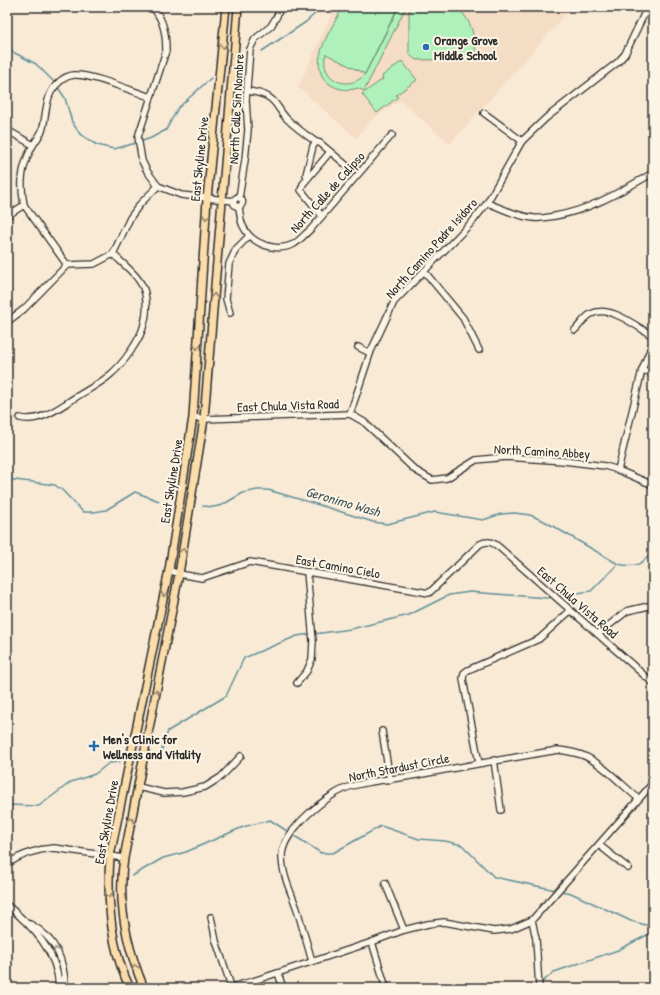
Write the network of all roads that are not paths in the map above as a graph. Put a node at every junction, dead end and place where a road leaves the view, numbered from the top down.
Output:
1 (152, 7) edge
2 (226, 7) edge
3 (238, 7) edge
4 (280, 7) edge
5 (648, 7) edge
6 (247, 91) junction
7 (150, 97) junction
8 (484, 113) dead end
9 (7, 130) edge
10 (392, 135) dead end
11 (316, 142) junction
12 (522, 142) junction
13 (33, 145) junction
14 (330, 152) junction
15 (351, 169) dead end
16 (653, 173) edge
17 (308, 178) junction
18 (158, 186) junction
19 (207, 199) junction
20 (222, 200) junction
21 (236, 200) junction
22 (487, 203) junction
23 (24, 206) junction
24 (7, 216) edge
25 (322, 216) junction
26 (250, 236) junction
27 (113, 254) junction
28 (67, 265) junction
29 (424, 271) junction
30 (230, 313) dead end
31 (7, 322) edge
32 (575, 330) dead end
33 (653, 336) edge
34 (653, 342) edge
35 (358, 347) dead end
36 (479, 350) dead end
37 (370, 353) junction
38 (642, 370) junction
39 (653, 373) edge
40 (350, 414) junction
41 (193, 417) junction
42 (20, 418) dead end
43 (204, 419) junction
44 (618, 470) junction
45 (432, 480) joint
46 (653, 485) edge
47 (487, 541) joint
48 (169, 570) junction
49 (308, 572) junction
50 (179, 574) junction
51 (653, 605) edge
52 (570, 611) junction
53 (598, 634) junction
54 (297, 683) dead end
55 (653, 684) edge
56 (382, 731) dead end
57 (241, 756) dead end
58 (494, 760) junction
59 (479, 763) junction
60 (390, 780) junction
61 (653, 783) edge
62 (138, 787) junction
63 (639, 799) junction
64 (501, 810) dead end
65 (599, 845) junction
66 (110, 856) junction
67 (124, 858) junction
68 (7, 864) edge
69 (628, 868) dead end
70 (386, 883) dead end
71 (7, 905) edge
72 (211, 917) dead end
73 (532, 920) junction
74 (28, 923) junction
75 (404, 930) junction
76 (372, 942) junction
77 (312, 961) junction
78 (278, 973) junction
79 (230, 987) edge
80 (59, 988) edge
81 (65, 988) edge
82 (130, 988) edge
83 (144, 988) edge
84 (283, 988) edge
85 (386, 988) edge
86 (539, 988) edge

1 - 7 street
2 -> 19 main road, East Skyline Drive
3 - 20 main road, East Skyline Drive
4 - 6 street, North Calle Sin Nombre
5 - 12 street, North Camino Padre Isidoro
6 - 11 street
6 - 21 street, North Calle Sin Nombre
7 - 13 street
7 - 18 street
8 - 12 street
9 - 13 street
10 - 25 street, North Calle de Calipso
11 - 14 street
11 - 17 street
12 - 22 street, North Camino Padre Isidoro
13 - 23 street
14 - 15 street
14 - 17 street
16 - 22 street
17 - 25 street
18 - 19 street
18 - 27 street
19 - 20 street
19 -> 41 main road, East Skyline Drive
20 - 21 street
43 -> 20 main road, East Skyline Drive
21 - 26 street
22 - 29 street, North Camino Padre Isidoro
23 - 24 street
23 - 28 street
25 - 26 street, North Calle de Calipso
26 - 30 street
27 - 28 street
27 - 42 street
28 - 31 street
29 - 36 street
29 - 37 street, North Camino Padre Isidoro
32 - 33 street
34 - 38 street
35 - 37 street
37 - 40 street, North Camino Padre Isidoro
38 - 39 street
38 - 44 street
40 - 43 street, East Chula Vista Road
40 - 45 street, East Chula Vista Road
41 - 43 street, East Chula Vista Road
41 - 48 main road, East Skyline Drive
50 -> 43 main road, East Skyline Drive
44 - 45 street, North Camino Abbey
44 - 46 street, North Camino Abbey
47 - 49 street, East Camino Cielo
47 - 52 street, East Chula Vista Road
48 - 50 street, East Camino Cielo
48 -> 66 main road, East Skyline Drive
49 - 50 street, East Camino Cielo
49 - 54 street
62 -> 50 main road, East Skyline Drive
51 - 53 street
52 - 53 street, East Chula Vista Road
52 - 59 street
53 - 55 street, East Chula Vista Road
56 - 60 street
57 - 62 street
58 - 59 street, North Stardust Circle
58 - 63 street, North Stardust Circle
58 - 64 street
59 - 60 street, North Stardust Circle
60 - 77 street, North Stardust Circle
61 - 63 street
67 -> 62 main road, East Skyline Drive
63 - 65 street
65 - 69 street
65 - 73 street
66 - 67 street
66 - 68 street
66 -> 82 main road, East Skyline Drive
83 -> 67 main road, East Skyline Drive
70 - 75 street
71 - 74 street
72 - 79 street
73 - 75 street
73 - 86 street
74 - 80 street
81 -> 74 street
75 - 76 street
76 - 77 street
76 - 85 street
77 - 78 street
78 - 79 street
78 - 84 street

